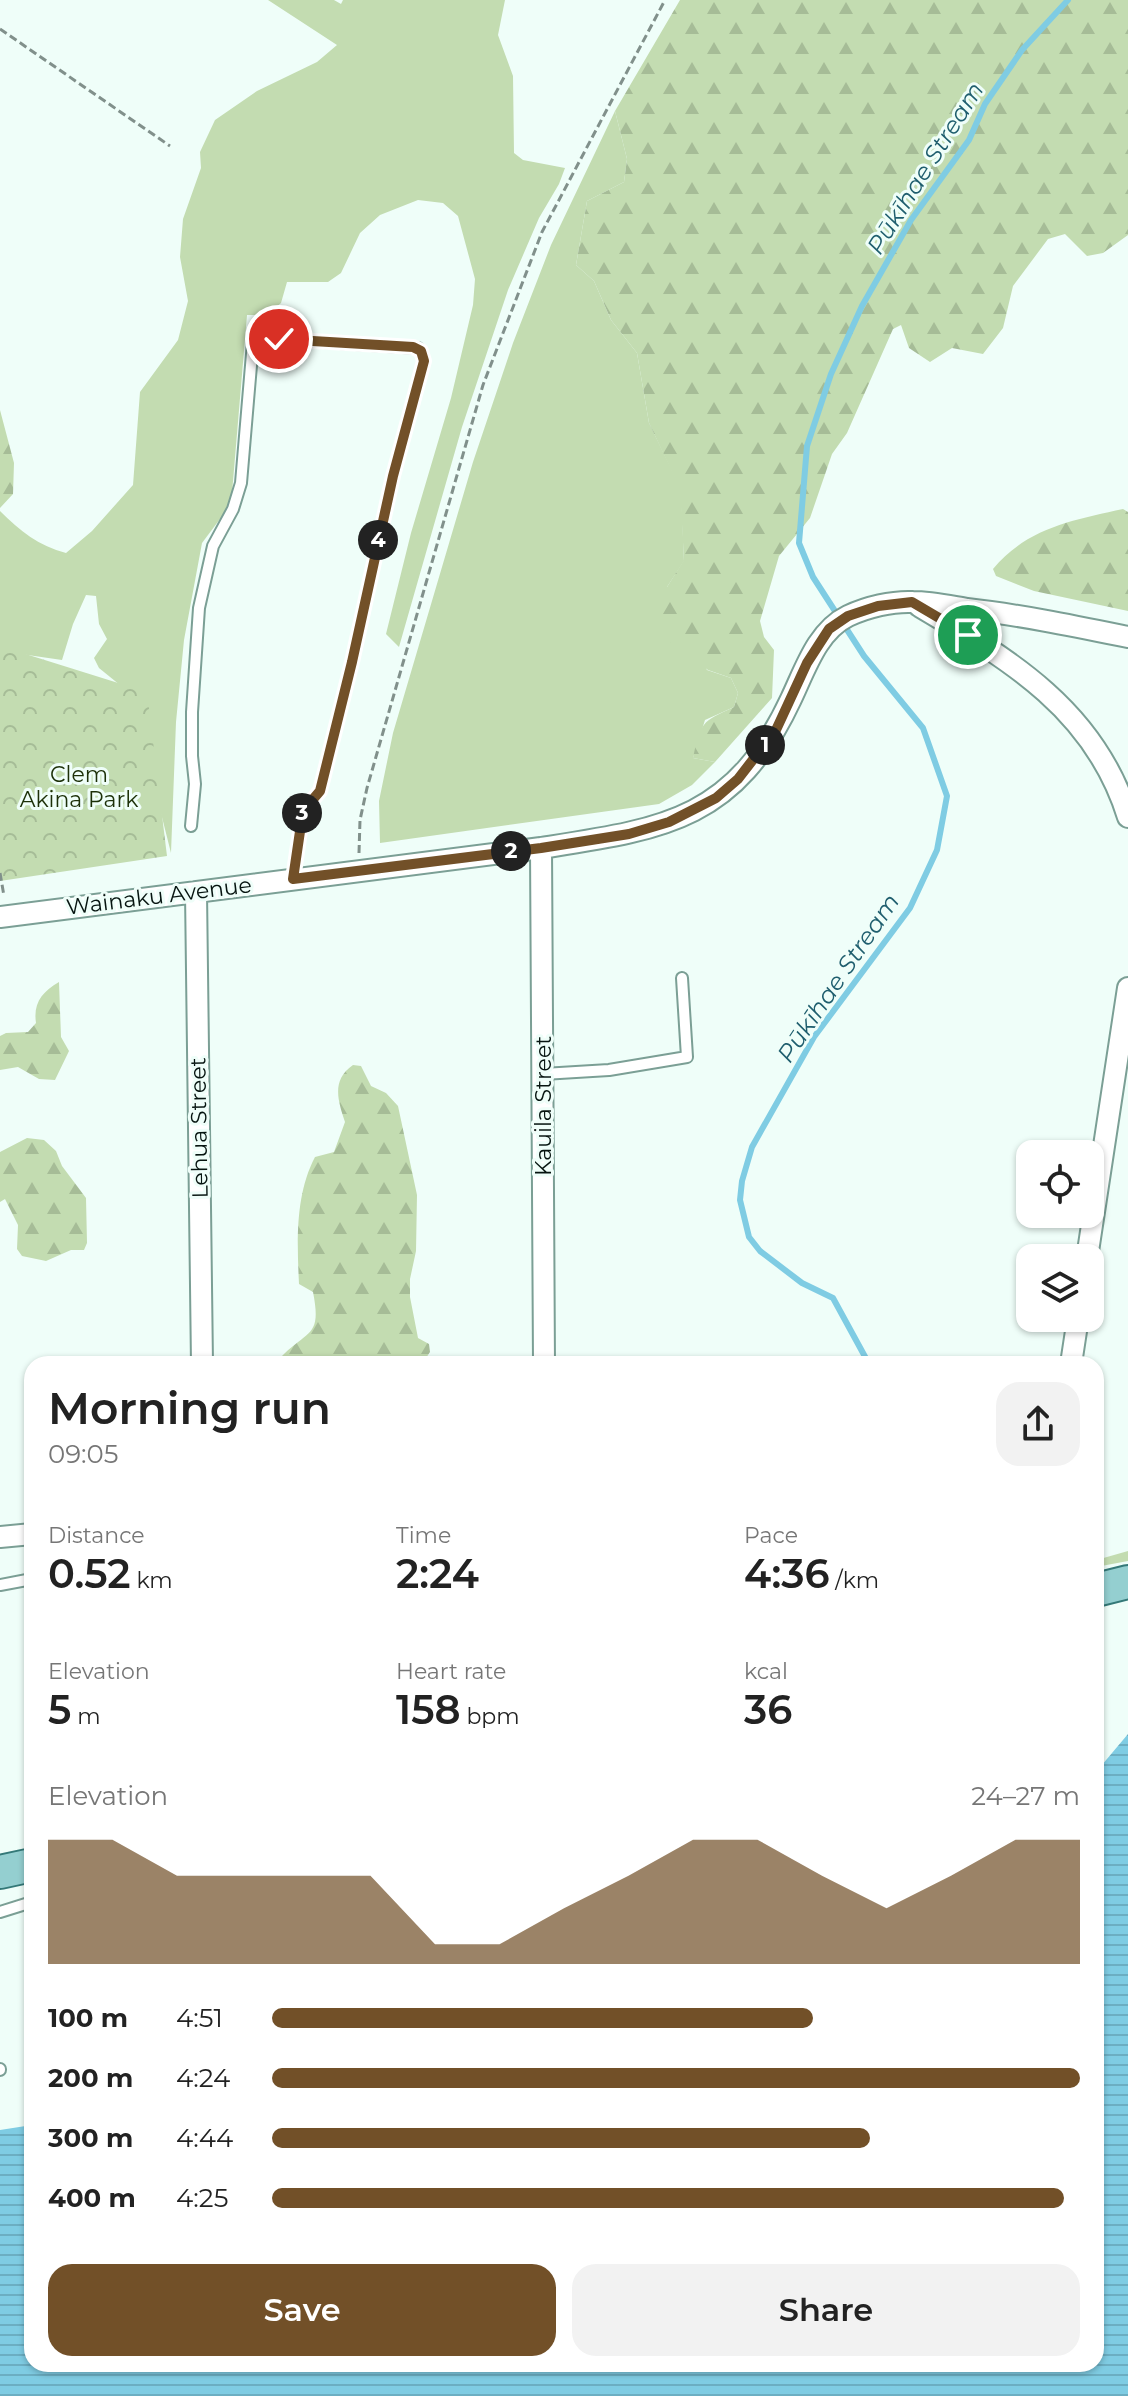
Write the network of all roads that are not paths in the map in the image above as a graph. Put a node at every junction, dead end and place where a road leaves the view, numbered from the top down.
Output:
1 (912, 602) junction
2 (1128, 637) edge
3 (1128, 817) edge
4 (191, 826) dead end
5 (541, 848) junction
6 (293, 879) junction
7 (196, 892) junction
8 (4, 916) edge
9 (682, 978) dead end
10 (1128, 988) edge
11 (543, 1074) junction
12 (1089, 1244) edge
13 (1076, 1332) edge
14 (202, 1356) edge
15 (544, 1356) edge
16 (1072, 1356) edge
17 (24, 1535) edge
18 (0, 1537) edge
19 (24, 1580) edge
20 (1128, 1582) edge
21 (0, 1585) edge
22 (1104, 1588) edge
23 (24, 1867) edge
24 (0, 1872) edge
25 (24, 1904) edge
26 (0, 1912) edge

1 - 2 street, Wainaku Avenue
1 - 3 street
1 - 5 street, Wainaku Avenue
4 - 6 lane
5 - 6 street, Wainaku Avenue
5 - 11 street, Kauila Street
6 - 7 street, Wainaku Avenue
7 - 8 street, Wainaku Avenue
7 - 14 street, Lehua Street
9 - 11 lane
10 - 12 street
11 - 15 street, Kauila Street
13 - 16 street
17 - 18 street
19 - 21 lane
20 - 22 main road
23 - 24 main road
25 - 26 lane

